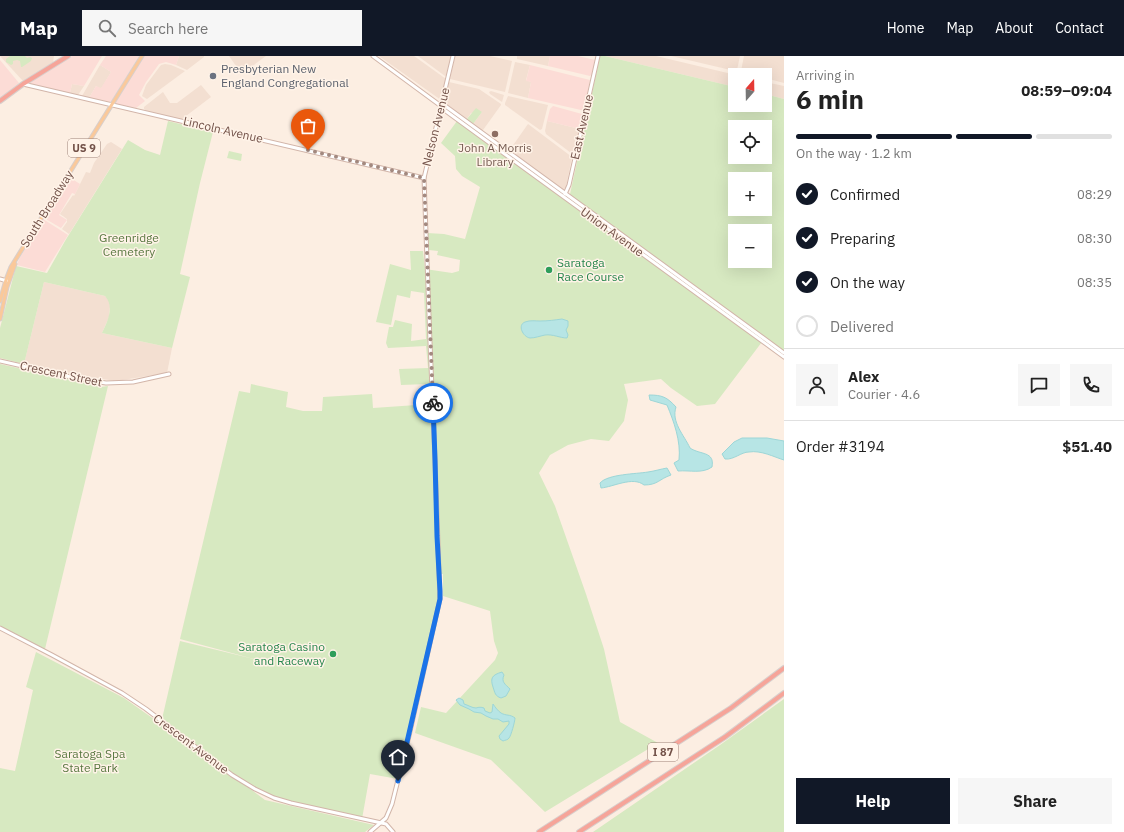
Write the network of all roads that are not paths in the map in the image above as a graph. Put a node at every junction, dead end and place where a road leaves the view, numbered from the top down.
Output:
1 (68, 56) edge
2 (142, 56) edge
3 (373, 56) edge
4 (454, 56) edge
5 (598, 56) edge
6 (23, 84) junction
7 (0, 101) edge
8 (111, 104) junction
9 (441, 106) junction
10 (424, 178) junction
11 (564, 196) junction
12 (0, 279) edge
13 (7, 281) junction
14 (0, 302) edge
15 (0, 319) edge
16 (784, 353) edge
17 (784, 357) edge
18 (0, 361) edge
19 (169, 374) dead end
20 (0, 628) edge
21 (784, 668) edge
22 (784, 693) edge
23 (381, 823) junction
24 (370, 832) edge
25 (393, 832) edge
26 (539, 832) edge
27 (578, 832) edge

1 - 6 highway
2 - 8 main road, South Broadway / US 9
3 - 9 street, Union Avenue
4 - 9 street, Nelson Avenue
5 - 11 street, East Avenue
6 - 7 highway
6 - 8 street, Lincoln Avenue
8 - 10 street, Lincoln Avenue
8 - 13 main road, South Broadway / US 9
9 - 10 street, Nelson Avenue
9 - 11 street, Union Avenue
10 - 23 street, Nelson Avenue
11 - 16 street, Union Avenue
11 - 17 street, Union Avenue
12 - 13 street
13 - 14 main road, South Broadway / US 9
13 - 15 main road, South Broadway / US 9
18 - 19 street, Crescent Street
20 - 23 street, Crescent Avenue
21 - 26 highway, I 87
22 - 27 highway, I 87
23 - 24 street, Nelson Avenue
23 - 25 street, Crescent Avenue

